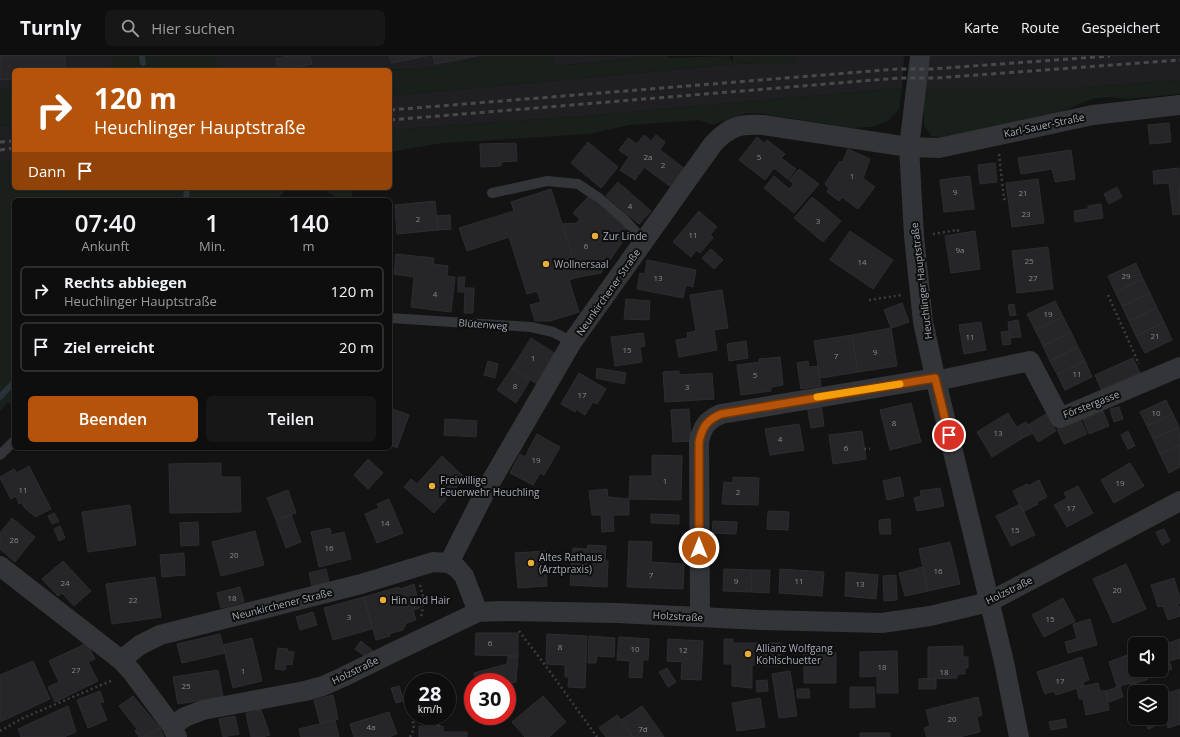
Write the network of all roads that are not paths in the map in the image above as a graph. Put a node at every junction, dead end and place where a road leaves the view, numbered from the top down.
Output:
1 (920, 56) edge
2 (1180, 105) edge
3 (909, 147) junction
4 (492, 193) dead end
5 (644, 242) junction
6 (392, 318) edge
7 (572, 342) junction
8 (1180, 367) edge
9 (936, 380) junction
10 (12, 443) edge
11 (0, 455) edge
12 (1180, 500) edge
13 (449, 563) junction
14 (0, 566) edge
15 (989, 602) junction
16 (478, 612) junction
17 (700, 617) junction
18 (126, 666) junction
19 (175, 731) edge
20 (1019, 737) edge

1 - 3 street, Heuchlinger Hauptstraße
2 - 3 street, Karl-Sauer-Straße
3 - 5 street, Neunkirchener Straße
3 - 9 street, Heuchlinger Hauptstraße
4 - 5 lane
5 - 7 street, Neunkirchener Straße
6 - 7 lane, Blütenweg
7 - 13 street, Neunkirchener Straße
8 - 9 street, Förstergasse
9 - 15 street, Heuchlinger Hauptstraße
9 - 17 street, Förstergasse
10 - 11 lane
12 - 15 street, Holzstraße
13 - 16 street
13 - 18 street, Neunkirchener Straße
14 - 18 street
15 - 17 street, Holzstraße
15 - 20 street, Heuchlinger Hauptstraße
16 - 17 street, Holzstraße
16 - 19 street, Holzstraße
18 - 19 street

